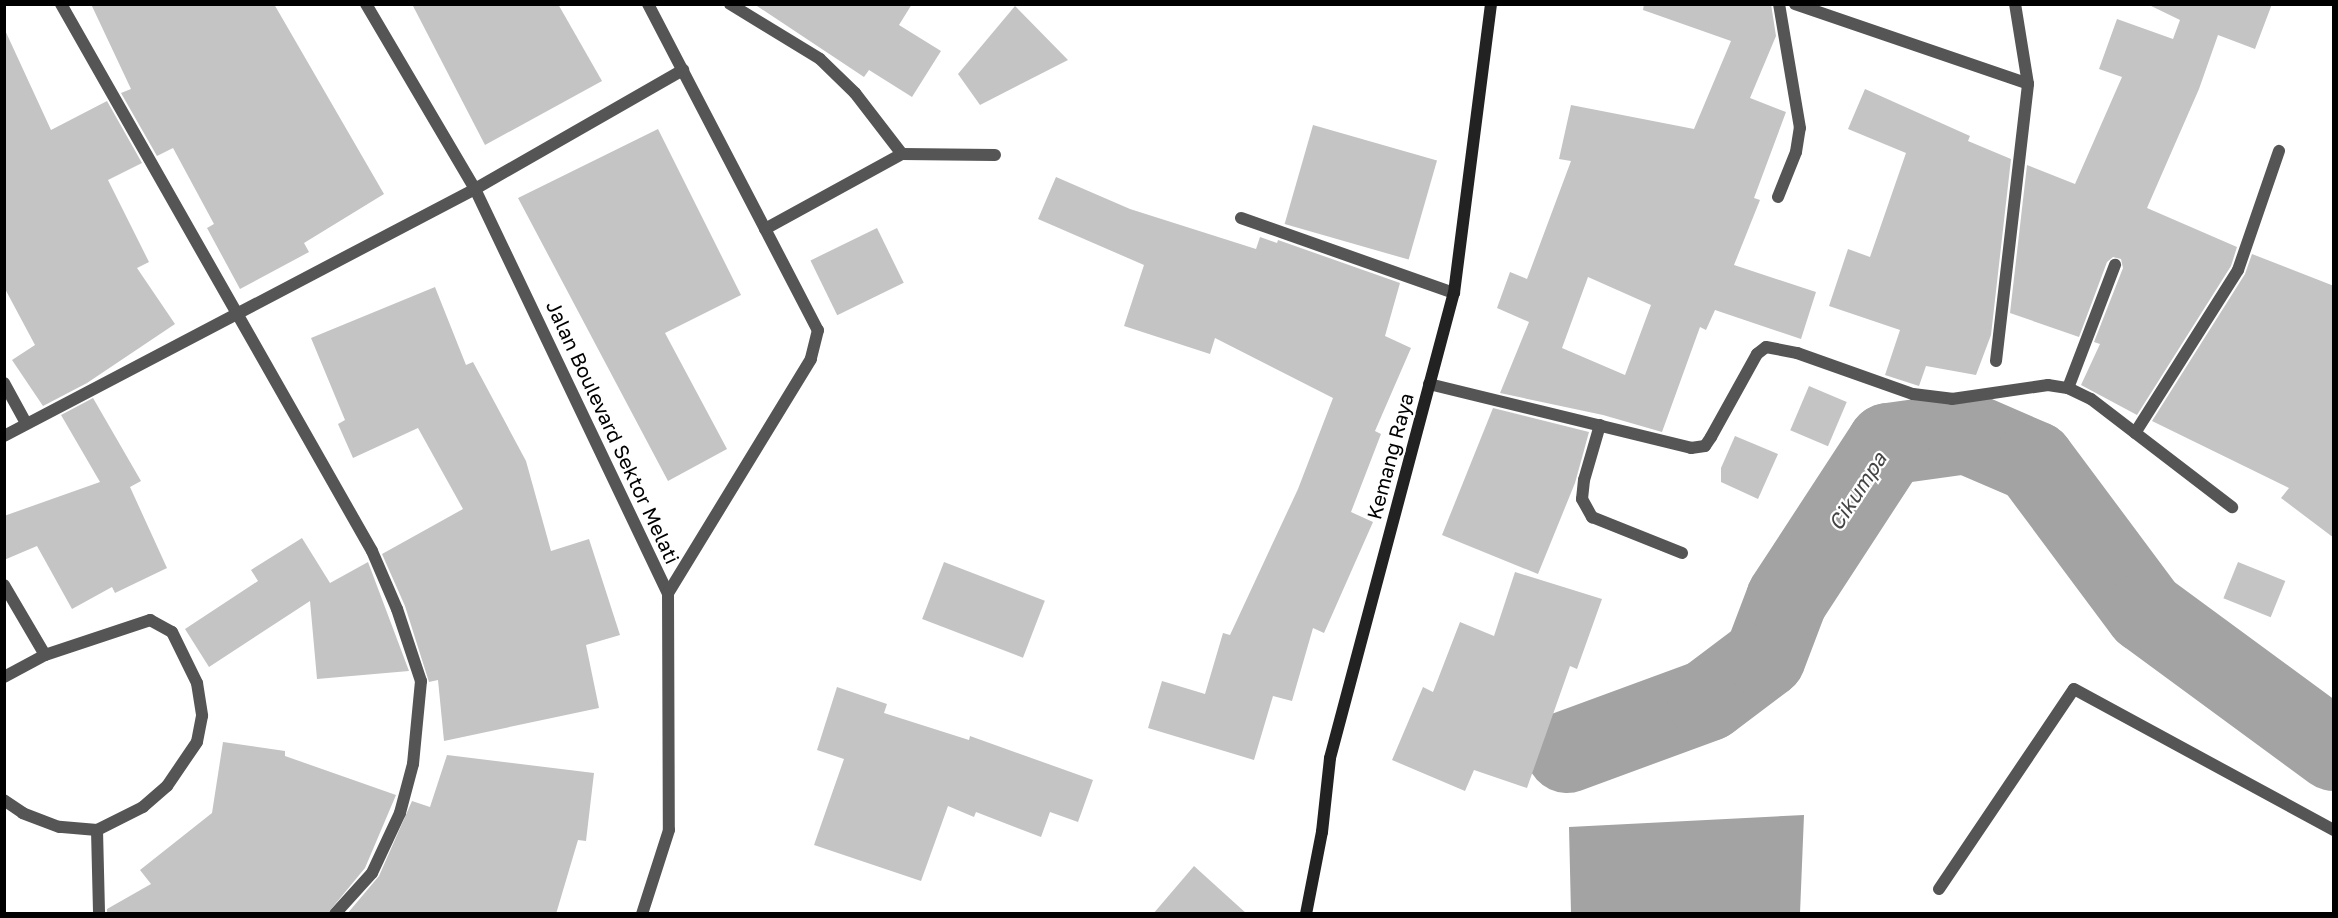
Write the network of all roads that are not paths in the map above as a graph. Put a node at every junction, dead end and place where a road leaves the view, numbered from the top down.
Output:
1 (62, 4) edge
2 (366, 4) edge
3 (648, 4) edge
4 (730, 4) edge
5 (1491, 4) edge
6 (1779, 4) edge
7 (1795, 4) edge
8 (2015, 4) edge
9 (683, 70) junction
10 (2028, 84) junction
11 (2279, 151) dead end
12 (902, 154) junction
13 (995, 155) dead end
14 (475, 189) junction
15 (1778, 197) dead end
16 (1241, 219) dead end
17 (765, 229) junction
18 (2115, 265) dead end
19 (1454, 293) junction
20 (234, 314) junction
21 (1996, 361) dead end
22 (4, 383) edge
23 (1429, 384) junction
24 (2068, 388) junction
25 (26, 423) junction
26 (1600, 425) junction
27 (2135, 433) junction
28 (4, 436) edge
29 (2232, 507) dead end
30 (1682, 553) dead end
31 (4, 585) edge
32 (668, 593) junction
33 (45, 656) junction
34 (4, 677) edge
35 (4, 800) edge
36 (97, 830) junction
37 (2334, 830) edge
38 (1939, 889) dead end
39 (99, 914) edge
40 (336, 914) edge
41 (642, 914) edge
42 (1306, 914) edge

1 - 20 street
2 - 14 street, Jalan Boulevard Sektor Melati
3 - 9 street
4 - 12 street
5 - 19 street, Kemang Raya
6 - 15 street
7 - 10 street
8 - 10 street
9 - 14 street
9 - 17 street
10 - 21 street
11 - 27 street
12 - 13 street
12 - 17 street
14 - 20 street
14 - 32 street, Jalan Boulevard Sektor Melati
16 - 19 street
17 - 32 street
18 - 24 street
19 - 23 street, Kemang Raya
20 - 25 street
20 - 40 street
22 - 25 street
23 - 26 street
23 - 42 street, Kemang Raya
24 - 26 street
24 - 27 street
25 - 28 street
26 - 30 street
27 - 29 street
31 - 33 street
32 - 41 street, Jalan Boulevard Sektor Melati
33 - 34 street
33 - 36 street
35 - 36 street
36 - 39 street
37 - 38 street

